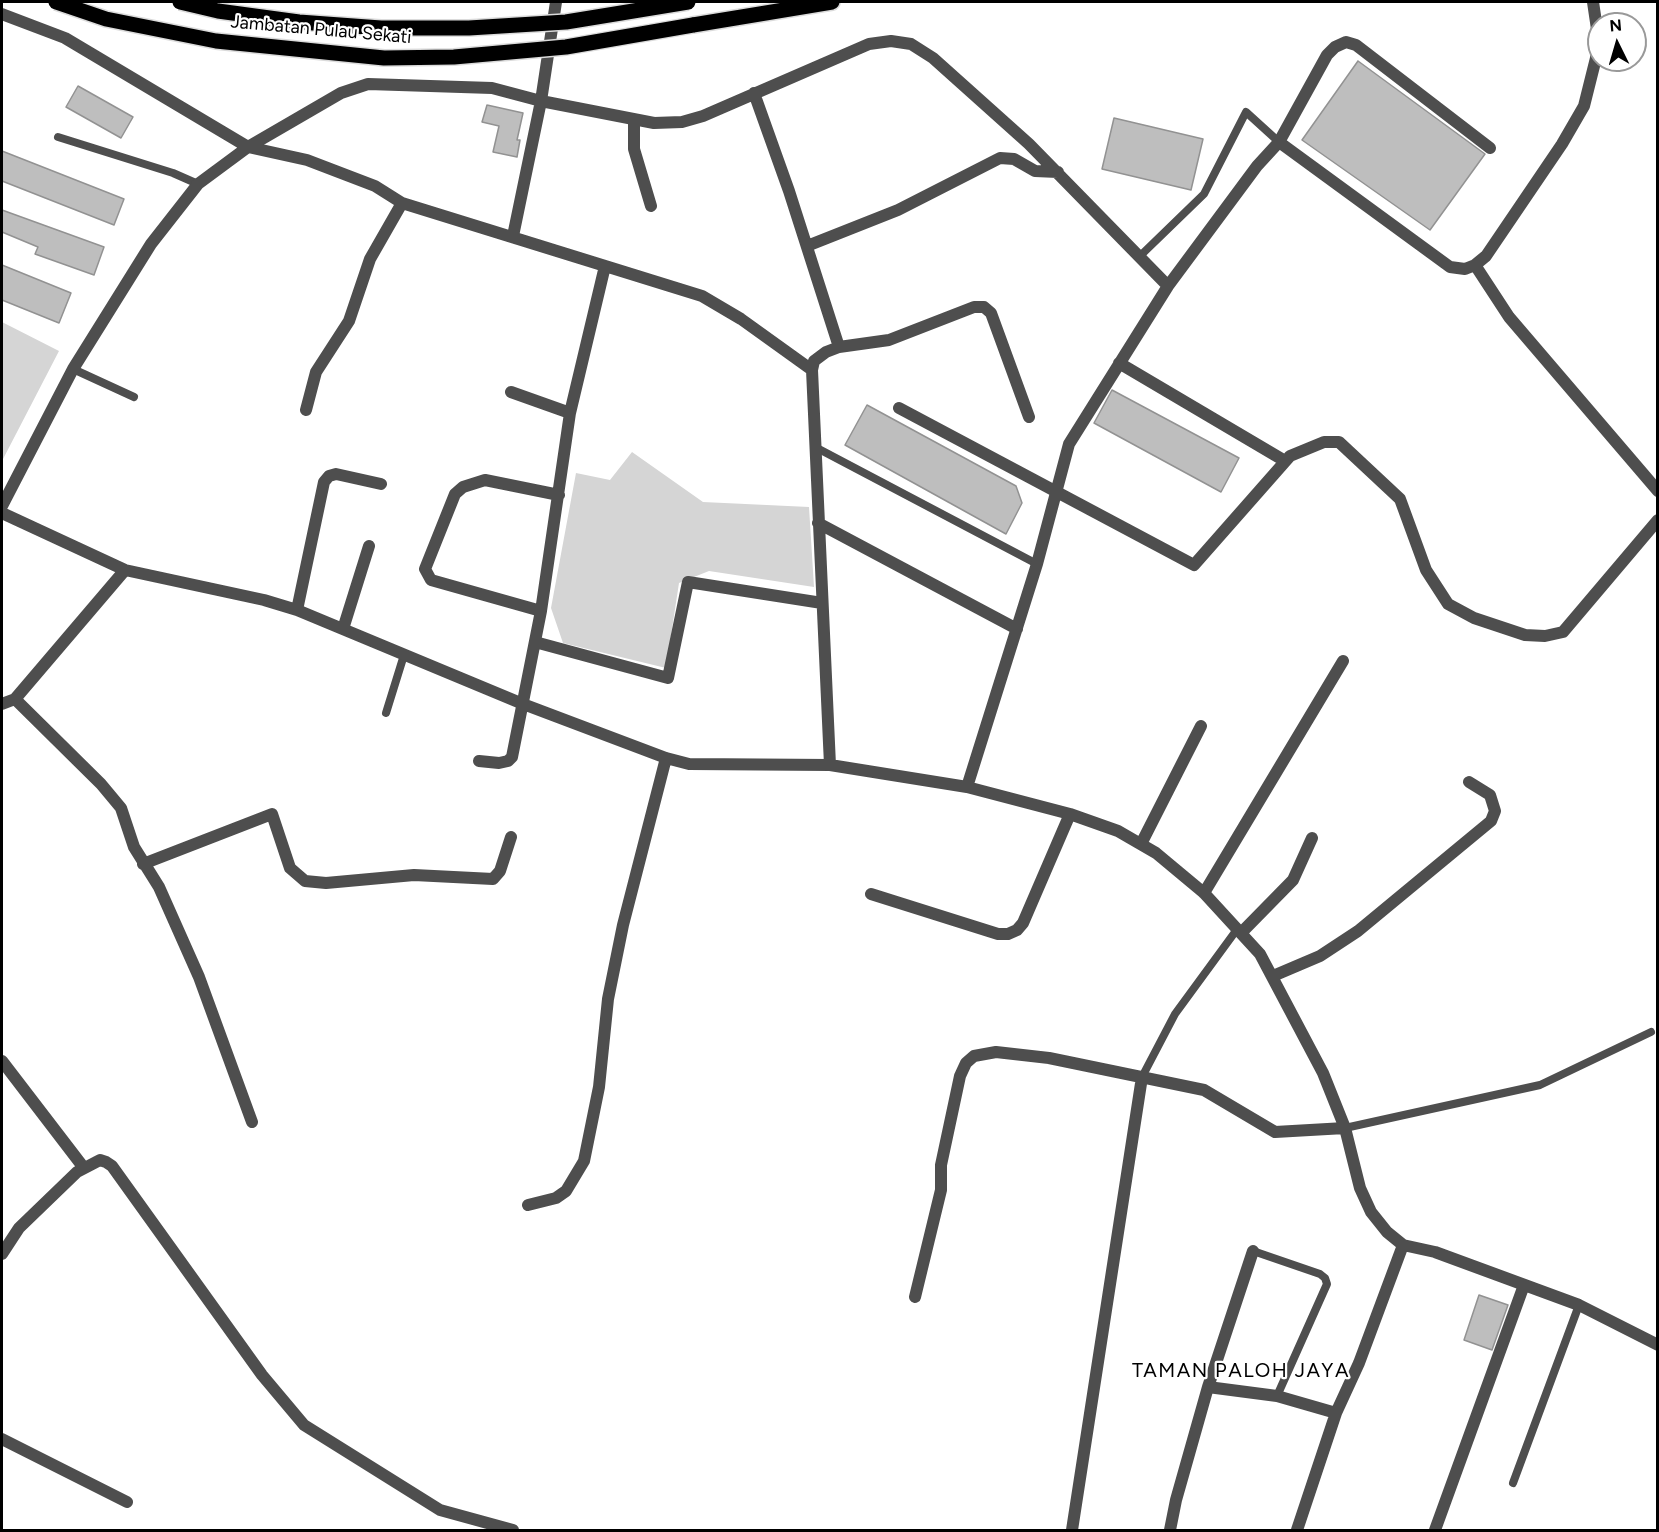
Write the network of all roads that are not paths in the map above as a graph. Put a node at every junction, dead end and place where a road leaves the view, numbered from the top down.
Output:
1 (56, 2) edge
2 (180, 2) edge
3 (556, 2) edge
4 (690, 2) edge
5 (832, 2) edge
6 (1593, 2) edge
7 (2, 14) edge
8 (754, 93) junction
9 (541, 101) junction
10 (634, 119) junction
11 (58, 137) dead end
12 (1279, 142) junction
13 (248, 147) junction
14 (1490, 148) dead end
15 (1058, 172) junction
16 (198, 184) junction
17 (402, 203) junction
18 (651, 206) dead end
19 (513, 236) junction
20 (807, 246) junction
21 (1139, 257) junction
22 (605, 266) junction
23 (1475, 266) junction
24 (1168, 286) junction
25 (839, 347) junction
26 (1119, 363) junction
27 (73, 369) junction
28 (812, 370) junction
29 (511, 392) dead end
30 (134, 397) dead end
31 (899, 408) dead end
32 (306, 410) dead end
33 (570, 413) junction
34 (1029, 417) dead end
35 (815, 447) junction
36 (1285, 461) junction
37 (381, 484) dead end
38 (1057, 491) junction
39 (1658, 491) edge
40 (559, 495) junction
41 (2, 506) edge
42 (2, 513) edge
43 (1658, 520) edge
44 (818, 523) junction
45 (369, 546) dead end
46 (1037, 564) junction
47 (124, 570) junction
48 (822, 603) junction
49 (297, 610) junction
50 (541, 611) junction
51 (343, 629) junction
52 (1017, 629) junction
53 (535, 642) junction
54 (404, 655) junction
55 (1343, 661) dead end
56 (15, 699) junction
57 (2, 704) edge
58 (523, 704) junction
59 (386, 713) dead end
60 (1201, 726) dead end
61 (666, 758) junction
62 (479, 761) dead end
63 (830, 765) junction
64 (1469, 782) dead end
65 (967, 787) junction
66 (1070, 814) junction
67 (511, 837) dead end
68 (1312, 838) dead end
69 (1140, 844) junction
70 (143, 864) junction
71 (1204, 893) junction
72 (872, 894) dead end
73 (1240, 930) junction
74 (1272, 976) junction
75 (1651, 1032) dead end
76 (2, 1061) edge
77 (1142, 1077) junction
78 (252, 1122) dead end
79 (1345, 1128) junction
80 (84, 1168) junction
81 (528, 1204) dead end
82 (1403, 1245) junction
83 (1253, 1251) joint
84 (2, 1254) edge
85 (1524, 1285) junction
86 (915, 1297) dead end
87 (1579, 1305) junction
88 (1658, 1344) edge
89 (1209, 1387) junction
90 (1277, 1396) junction
91 (1336, 1413) junction
92 (2, 1439) edge
93 (1513, 1483) dead end
94 (127, 1502) dead end
95 (513, 1530) edge
96 (1072, 1530) edge
97 (1170, 1530) edge
98 (1297, 1530) edge
99 (1436, 1530) edge

1 - 5 main road, Jambatan Pulau Sekati, bridge
2 - 4 main road, Jambatan Pulau Sekati, bridge
3 - 9 street
6 - 23 street
7 - 13 street
8 - 10 street
8 - 15 street
8 - 20 street
9 - 10 street
9 - 13 street
9 - 19 street
10 - 18 street
11 - 16 lane
12 - 14 street
12 - 21 lane
12 - 23 street
12 - 24 street
13 - 16 street
13 - 17 street
15 - 20 street
15 - 21 street
16 - 27 street
17 - 19 street
17 - 32 street
19 - 22 street
20 - 25 street
21 - 24 street
22 - 28 street
22 - 33 street
23 - 39 street
24 - 26 street
25 - 28 street
25 - 34 street
26 - 36 street
26 - 38 street
27 - 30 lane
27 - 41 street
28 - 35 street
29 - 33 street
31 - 38 street
33 - 40 street
35 - 44 street
35 - 46 lane
36 - 38 street
36 - 43 street
37 - 49 street
38 - 46 street
40 - 50 street
40 - 50 street
42 - 47 street
44 - 48 street
44 - 52 street
45 - 51 street
46 - 52 street
47 - 49 street
47 - 56 street
48 - 53 street
48 - 63 street
49 - 51 street
50 - 53 street
51 - 54 street
52 - 65 street
53 - 58 street
54 - 58 street
54 - 59 lane
55 - 71 street
56 - 57 street
56 - 70 street
58 - 61 street
58 - 62 street
60 - 69 street
61 - 63 street
61 - 81 street
63 - 65 street
64 - 74 street
65 - 66 street
66 - 69 street
66 - 72 street
67 - 70 street
68 - 73 street
69 - 71 street
70 - 78 street
71 - 73 street
73 - 74 street
73 - 77 lane
74 - 79 street
75 - 79 lane
76 - 80 street
77 - 79 street
77 - 86 street
77 - 96 street
79 - 82 street
80 - 84 street
80 - 95 street
82 - 85 street
82 - 91 street
83 - 89 street
83 - 90 lane
85 - 87 street
85 - 99 street
87 - 88 street
87 - 93 lane
89 - 90 street
89 - 97 street
90 - 91 street
91 - 98 street
92 - 94 street

